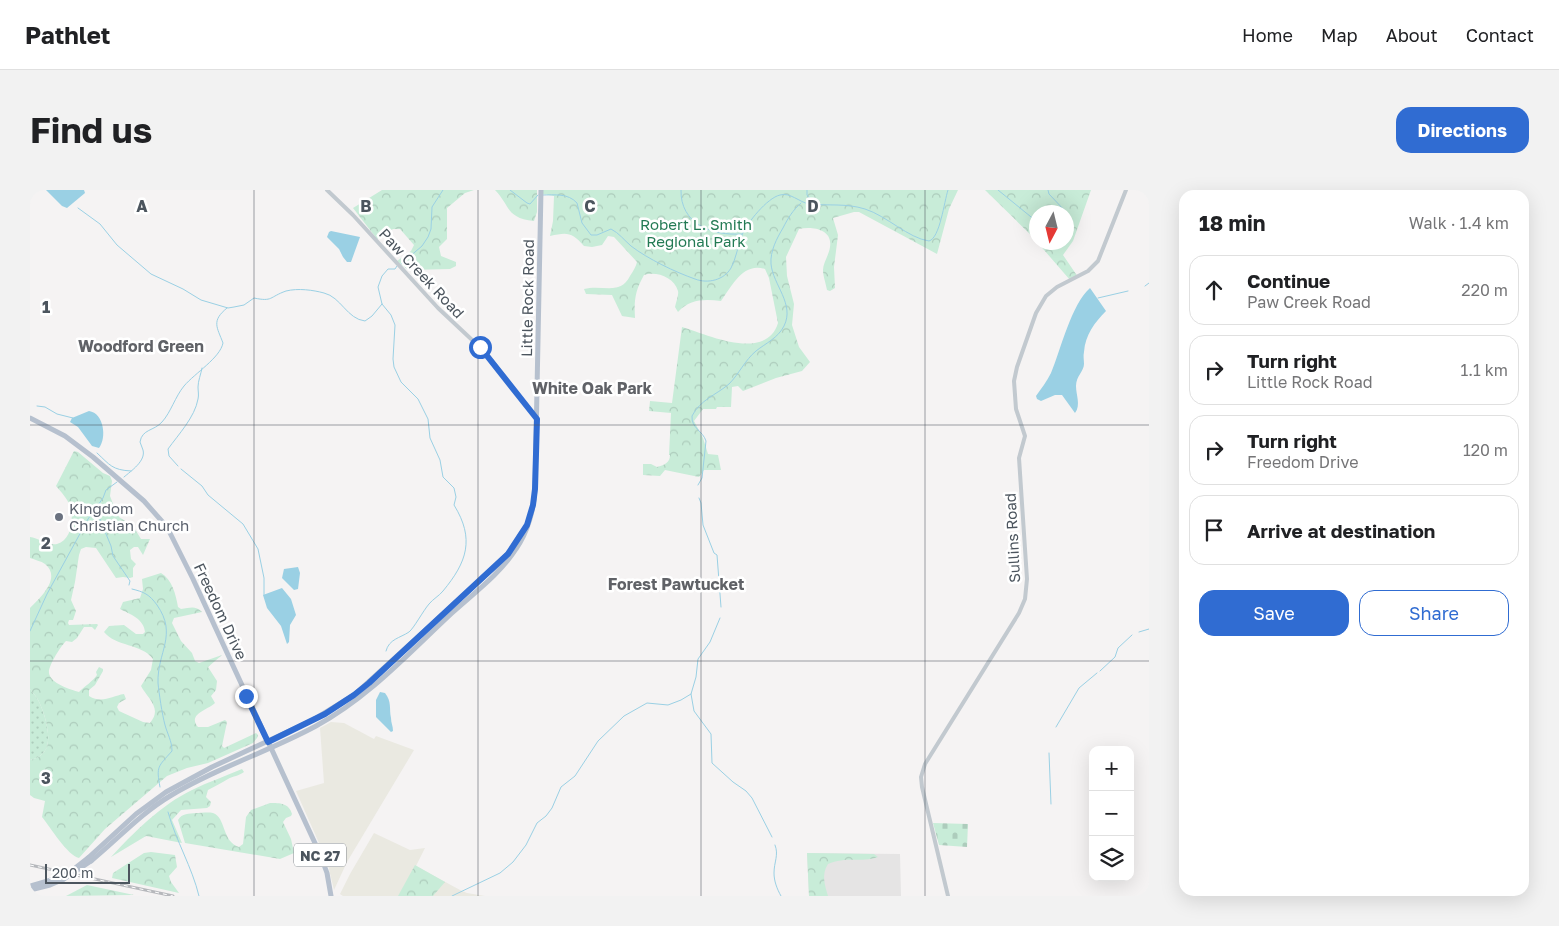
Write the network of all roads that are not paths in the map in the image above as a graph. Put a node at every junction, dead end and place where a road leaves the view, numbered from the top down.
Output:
1 (327, 190) edge
2 (541, 190) edge
3 (1126, 190) edge
4 (30, 418) edge
5 (537, 419) junction
6 (269, 745) junction
7 (61, 878) junction
8 (30, 886) edge
9 (30, 890) edge
10 (331, 896) edge
11 (948, 896) edge

1 - 5 street, Paw Creek Road
2 - 5 main road, Little Rock Road
3 - 11 street, Sullins Road
4 - 6 main road, Freedom Drive / NC 27
5 - 6 main road, Little Rock Road
6 - 7 main road, Little Rock Road, bridge
6 - 10 main road, Freedom Drive / NC 27
7 - 8 main road
7 - 9 main road

